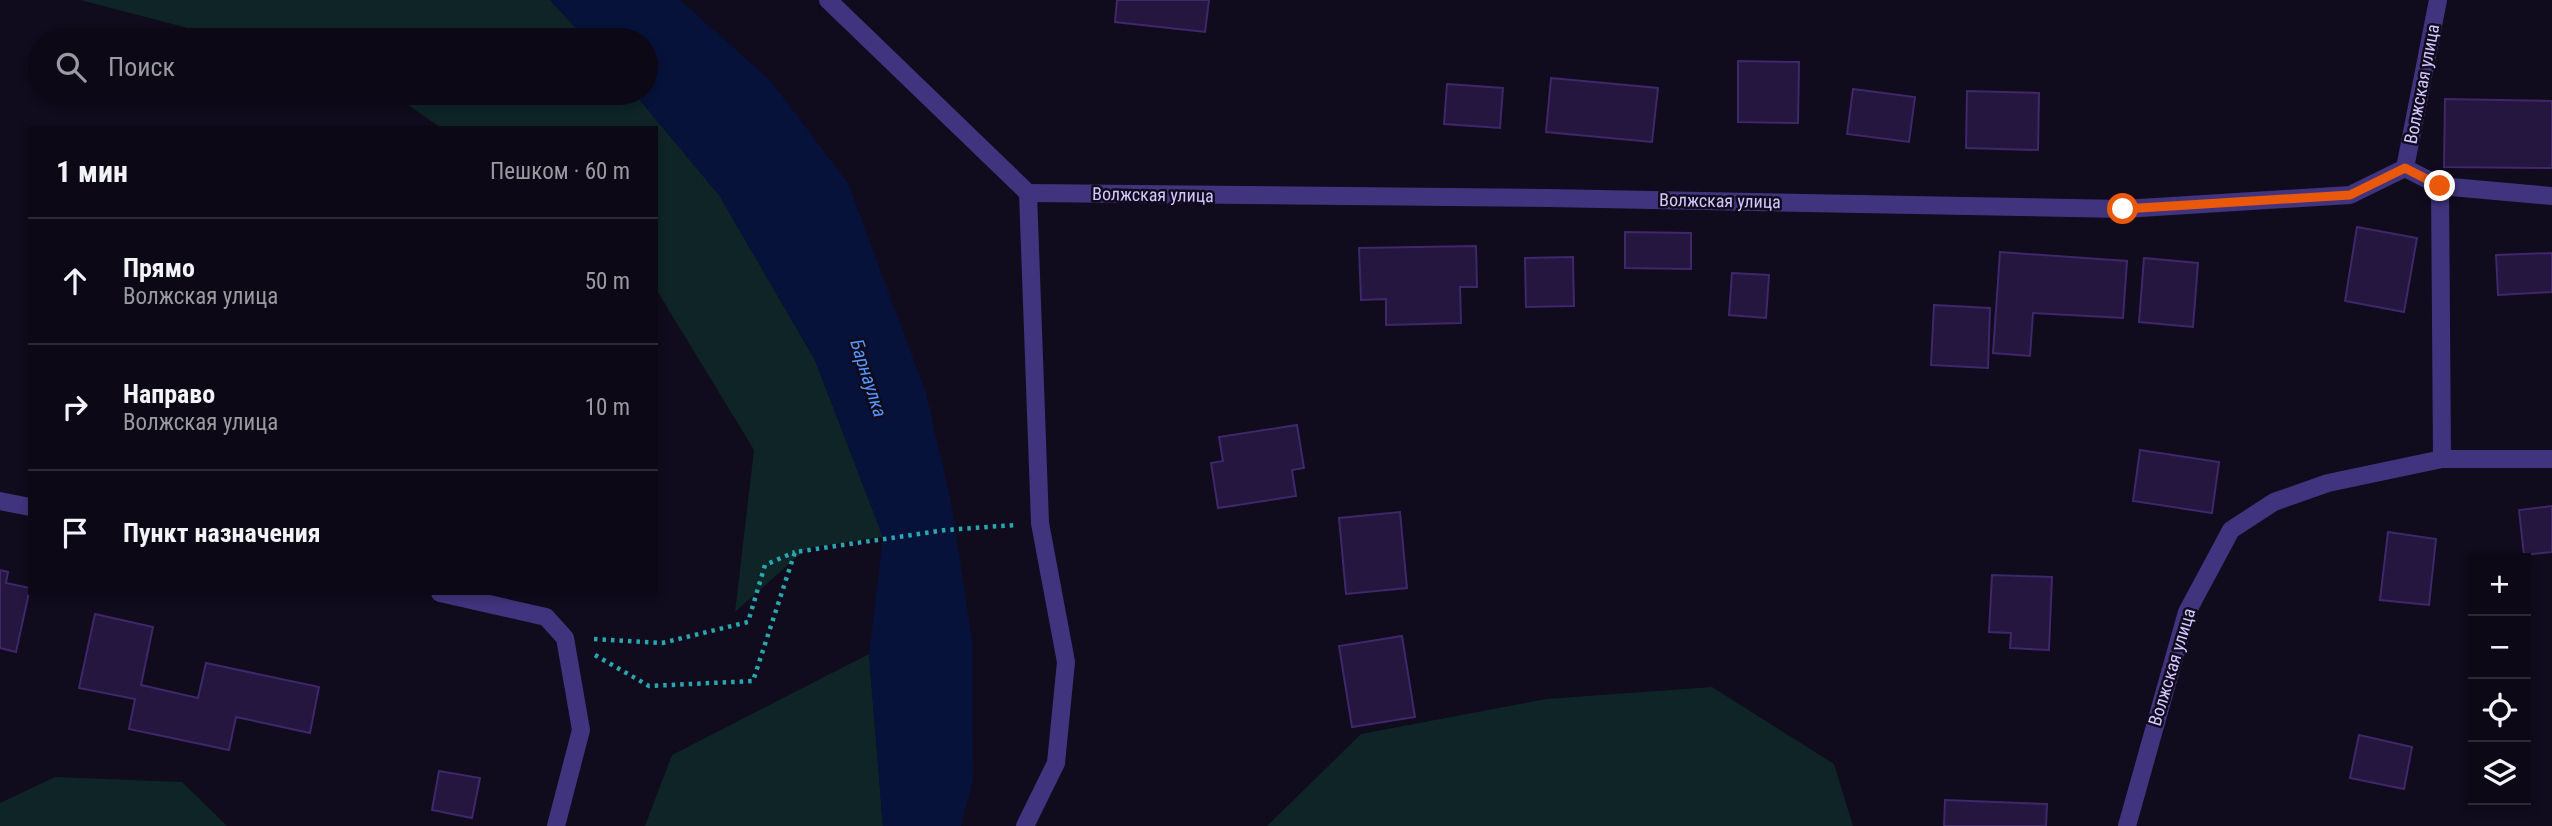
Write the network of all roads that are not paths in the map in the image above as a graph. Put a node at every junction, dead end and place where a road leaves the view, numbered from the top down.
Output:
1 (828, 0) edge
2 (2438, 0) edge
3 (2405, 168) junction
4 (2440, 186) junction
5 (1028, 193) junction
6 (2552, 196) edge
7 (2442, 459) junction
8 (2552, 459) edge
9 (0, 501) edge
10 (28, 507) edge
11 (449, 595) edge
12 (556, 826) edge
13 (1025, 826) edge
14 (2127, 826) edge

1 - 5 street
2 - 3 street, Волжская улица
3 - 4 street, Волжская улица
3 - 5 street, Волжская улица
4 - 6 street
4 - 7 street
5 - 13 street
7 - 8 street, Волжская улица
7 - 14 street, Волжская улица
9 - 10 street
11 - 12 street

